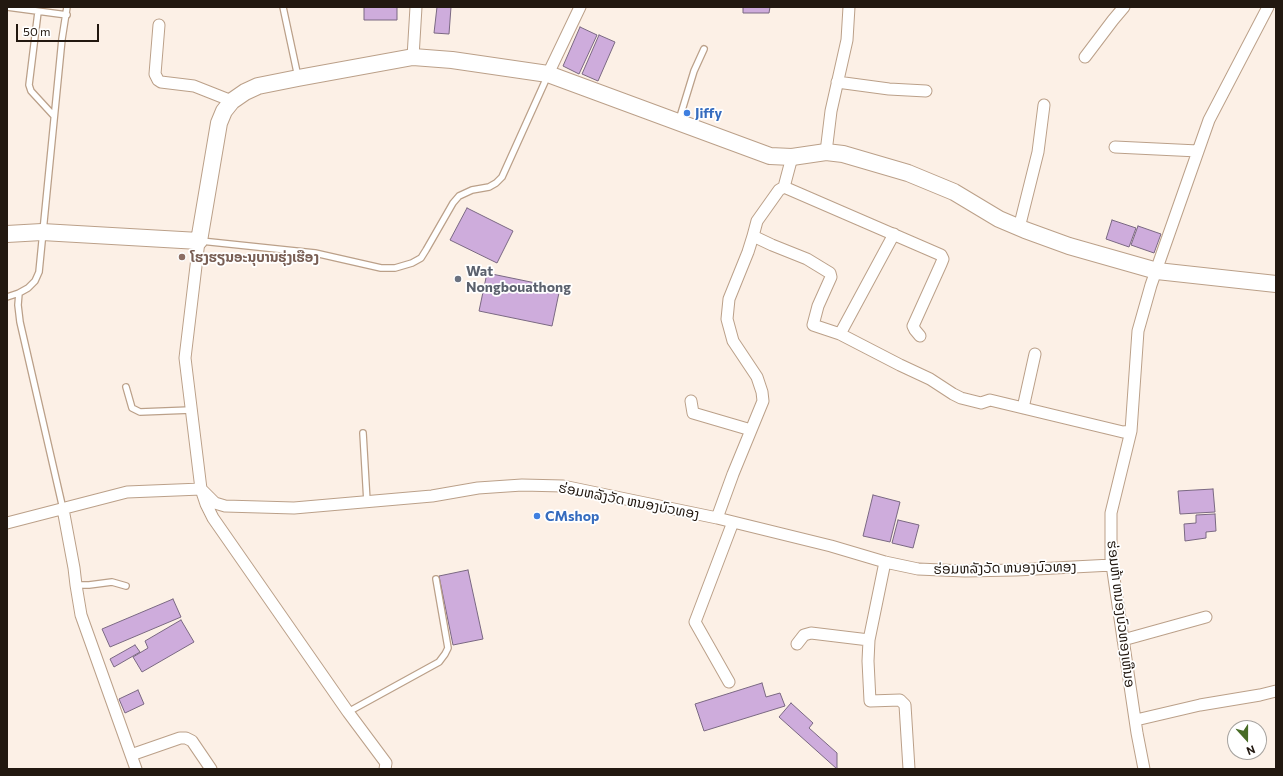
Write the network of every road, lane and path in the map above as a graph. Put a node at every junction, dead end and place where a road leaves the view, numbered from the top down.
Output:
1 (7, 7) edge
2 (67, 7) edge
3 (283, 7) edge
4 (416, 7) edge
5 (580, 7) edge
6 (849, 7) edge
7 (1124, 7) edge
8 (1268, 7) edge
9 (38, 12) junction
10 (67, 15) junction
11 (159, 25) dead end
12 (704, 49) dead end
13 (413, 57) junction
14 (1085, 57) dead end
15 (548, 74) junction
16 (298, 78) junction
17 (837, 82) junction
18 (926, 91) dead end
19 (232, 102) junction
20 (1044, 105) dead end
21 (54, 116) junction
22 (678, 122) junction
23 (1115, 147) dead end
24 (1198, 151) junction
25 (826, 152) junction
26 (792, 157) junction
27 (784, 187) junction
28 (1019, 228) junction
29 (42, 232) junction
30 (7, 234) edge
31 (894, 234) junction
32 (753, 236) junction
33 (199, 241) junction
34 (1156, 271) junction
35 (1276, 284) edge
36 (19, 293) junction
37 (7, 297) edge
38 (840, 334) junction
39 (920, 336) dead end
40 (1035, 354) dead end
41 (126, 387) dead end
42 (691, 401) dead end
43 (1023, 408) junction
44 (191, 410) junction
45 (751, 430) junction
46 (1131, 431) junction
47 (363, 433) dead end
48 (200, 489) junction
49 (367, 502) junction
50 (63, 509) junction
51 (717, 518) junction
52 (733, 522) junction
53 (7, 523) edge
54 (885, 562) junction
55 (1112, 565) junction
56 (436, 579) dead end
57 (76, 585) junction
58 (126, 586) dead end
59 (1206, 617) dead end
60 (869, 640) junction
61 (1123, 640) junction
62 (797, 644) dead end
63 (729, 682) dead end
64 (1276, 691) edge
65 (348, 712) junction
66 (1136, 720) junction
67 (131, 755) junction
68 (136, 769) edge
69 (211, 769) edge
70 (385, 769) edge
71 (909, 769) edge
72 (1144, 769) edge

1 - 9 lane
2 - 10 lane
3 - 16 lane
4 - 13 street
5 - 15 street
6 - 17 street
7 - 14 street
8 - 24 street, ຮ່ອມຫ້າ ຫນອງບົວທອງເຫືນອ
9 - 10 lane
9 - 21 lane
10 - 21 lane
11 - 19 street
12 - 22 lane
13 - 15 street
13 - 16 street
15 - 22 street
15 - 33 lane
16 - 19 street
17 - 18 street
17 - 25 street
19 - 33 street
20 - 28 street
21 - 29 lane
22 - 26 street
23 - 24 street
24 - 34 street, ຮ່ອມຫ້າ ຫນອງບົວທອງເຫືນອ
25 - 26 street
25 - 28 street
26 - 27 street
27 - 31 street
27 - 32 street
28 - 34 street
29 - 30 street
29 - 33 street
29 - 36 lane
31 - 38 street
31 - 39 street
32 - 38 street
32 - 45 street
33 - 44 street
34 - 35 street
34 - 46 street, ຮ່ອມຫ້າ ຫນອງບົວທອງເຫືນອ
36 - 37 lane
36 - 50 lane
38 - 43 street
40 - 43 street
41 - 44 lane
42 - 45 street
43 - 46 street
44 - 48 street
45 - 51 street
46 - 55 street, ຮ່ອມຫ້າ ຫນອງບົວທອງເຫືນອ
47 - 49 lane
48 - 49 street, ຮ່ອມຫລັງວັດ ຫນອງບົວທອງ
48 - 50 street
48 - 65 street
49 - 51 street, ຮ່ອມຫລັງວັດ ຫນອງບົວທອງ
50 - 53 street
50 - 57 street
51 - 52 street, ຮ່ອມຫລັງວັດ ຫນອງບົວທອງ
52 - 54 street, ຮ່ອມຫລັງວັດ ຫນອງບົວທອງ
52 - 63 street
54 - 55 street, ຮ່ອມຫລັງວັດ ຫນອງບົວທອງ
54 - 60 street
55 - 61 street, ຮ່ອມຫ້າ ຫນອງບົວທອງເຫືນອ
56 - 65 lane
57 - 58 lane
57 - 67 street
59 - 61 street
60 - 62 street
60 - 71 street
61 - 66 street, ຮ່ອມຫ້າ ຫນອງບົວທອງເຫືນອ
64 - 66 street
65 - 70 street
66 - 72 street, ຮ່ອມຫ້າ ຫນອງບົວທອງເຫືນອ
67 - 68 street
67 - 69 street

